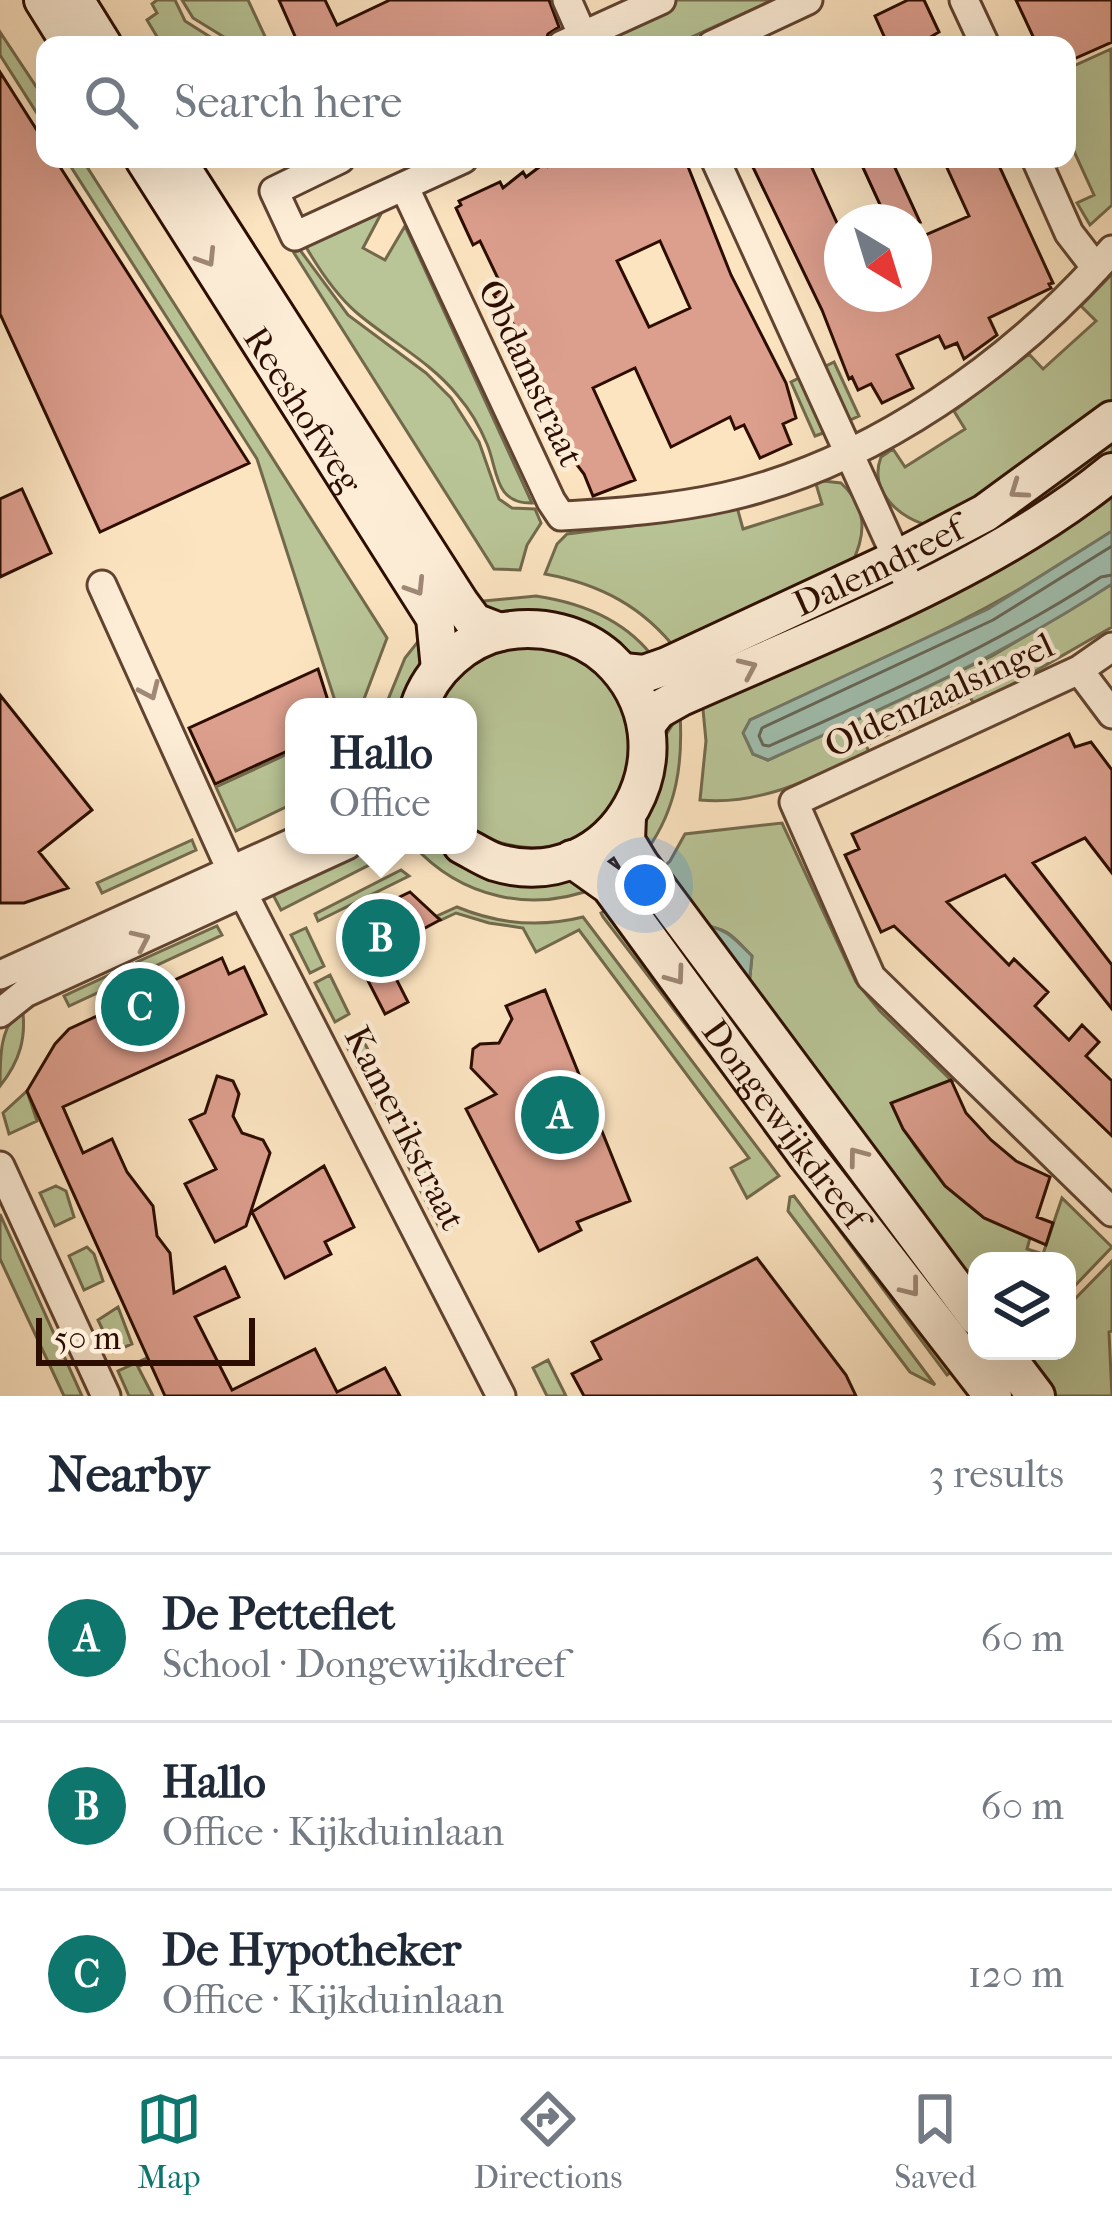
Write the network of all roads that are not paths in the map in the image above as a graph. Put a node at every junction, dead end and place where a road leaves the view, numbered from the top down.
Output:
1 (43, 0) edge
2 (75, 0) edge
3 (567, 0) edge
4 (661, 0) edge
5 (808, 0) edge
6 (964, 0) edge
7 (65, 36) edge
8 (97, 36) edge
9 (572, 36) edge
10 (582, 36) edge
11 (731, 36) edge
12 (981, 36) edge
13 (150, 168) edge
14 (182, 168) edge
15 (321, 168) edge
16 (443, 168) edge
17 (720, 168) edge
18 (1040, 168) edge
19 (404, 186) junction
20 (1104, 259) edge
21 (1112, 420) edge
22 (849, 454) junction
23 (1112, 472) edge
24 (896, 559) junction
25 (102, 585) dead end
26 (913, 594) junction
27 (500, 632) junction
28 (1112, 647) edge
29 (440, 669) junction
30 (1079, 670) junction
31 (623, 672) junction
32 (423, 698) edge
33 (1112, 714) edge
34 (647, 724) junction
35 (627, 818) junction
36 (285, 846) edge
37 (477, 853) edge
38 (309, 854) edge
39 (572, 859) junction
40 (232, 872) junction
41 (0, 975) edge
42 (0, 1013) edge
43 (0, 1166) edge
44 (1112, 1212) edge
45 (968, 1305) edge
46 (1009, 1360) edge
47 (106, 1396) edge
48 (501, 1396) edge
49 (993, 1396) edge
50 (1036, 1396) edge

1 - 7 street
2 - 8 street
3 - 9 street
4 - 10 street
5 - 11 street
6 - 12 street
13 -> 29 street, Reeshofweg
14 - 27 street, Reeshofweg
15 - 19 street
16 - 19 street
17 - 22 street
18 - 20 street
19 - 22 street, Obdamstraat
20 - 22 street, Obdamstraat
21 -> 24 street, Dalemdreef
22 - 24 street
23 - 26 street, Dalemdreef
24 - 26 street
24 - 31 street, Dalemdreef
25 -> 40 street, Kamerikstraat
34 -> 26 street, Dalemdreef
27 - 29 street
27 - 31 street
28 - 30 street, Oldenzaalsingel
29 - 32 street
30 - 33 street
30 - 44 street, Oldenzaalsingel
31 - 34 street
34 - 35 street
35 - 39 street
45 -> 35 street, Dongewijkdreef
36 - 40 street
37 - 39 street
38 - 40 street
39 -> 49 street, Dongewijkdreef
40 - 41 street
42 -> 40 street
40 - 48 street, Kamerikstraat
43 - 47 street
46 - 50 street

